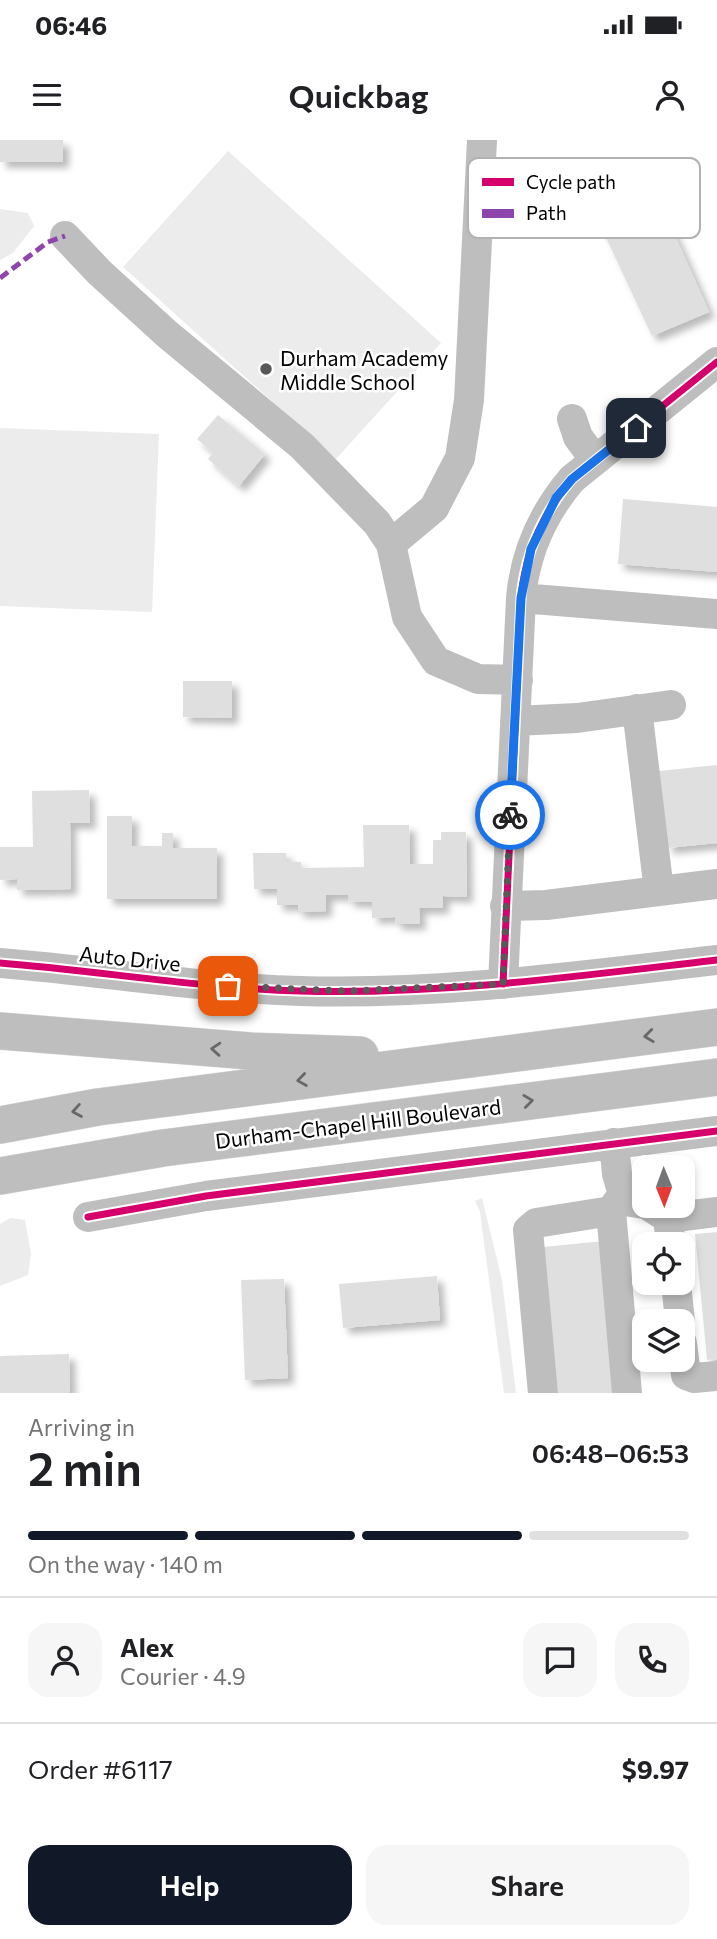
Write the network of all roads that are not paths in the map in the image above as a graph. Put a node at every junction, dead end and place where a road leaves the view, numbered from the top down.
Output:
1 (482, 140) edge
2 (481, 158) edge
3 (65, 236) dead end
4 (477, 238) edge
5 (717, 362) edge
6 (572, 419) dead end
7 (595, 460) junction
8 (391, 544) junction
9 (521, 598) junction
10 (717, 614) edge
11 (517, 680) junction
12 (671, 705) dead end
13 (637, 709) junction
14 (515, 721) junction
15 (717, 884) edge
16 (659, 891) junction
17 (505, 906) junction
18 (717, 960) edge
19 (0, 963) edge
20 (503, 984) junction
21 (717, 1027) edge
22 (0, 1031) edge
23 (455, 1059) junction
24 (717, 1077) edge
25 (0, 1125) edge
26 (717, 1131) edge
27 (614, 1143) junction
28 (163, 1148) junction
29 (0, 1176) edge
30 (632, 1196) edge
31 (0, 1200) edge
32 (695, 1212) edge
33 (717, 1212) edge
34 (632, 1214) edge
35 (88, 1217) dead end
36 (644, 1218) edge
37 (686, 1372) edge
38 (717, 1376) edge
39 (543, 1393) edge
40 (627, 1393) edge

1 - 2 street
3 - 8 street
4 - 8 street
5 - 7 street
6 - 7 street
7 - 9 street
8 - 11 street
9 - 10 street
9 - 11 street
11 - 14 street
12 - 13 street
13 - 14 street
13 - 16 street
14 - 17 street
15 - 16 street
16 - 17 street
17 - 20 street
18 - 20 street, Auto Drive
19 - 20 street, Auto Drive
21 -> 23 main road
23 -> 22 main road
23 -> 25 main road
28 -> 24 main road, Durham-Chapel Hill Boulevard
26 - 27 street
27 - 30 street
27 - 35 street
28 - 29 main road, Durham-Chapel Hill Boulevard
28 - 31 main road
32 - 33 street
34 - 39 street
36 - 40 street
37 - 38 street

